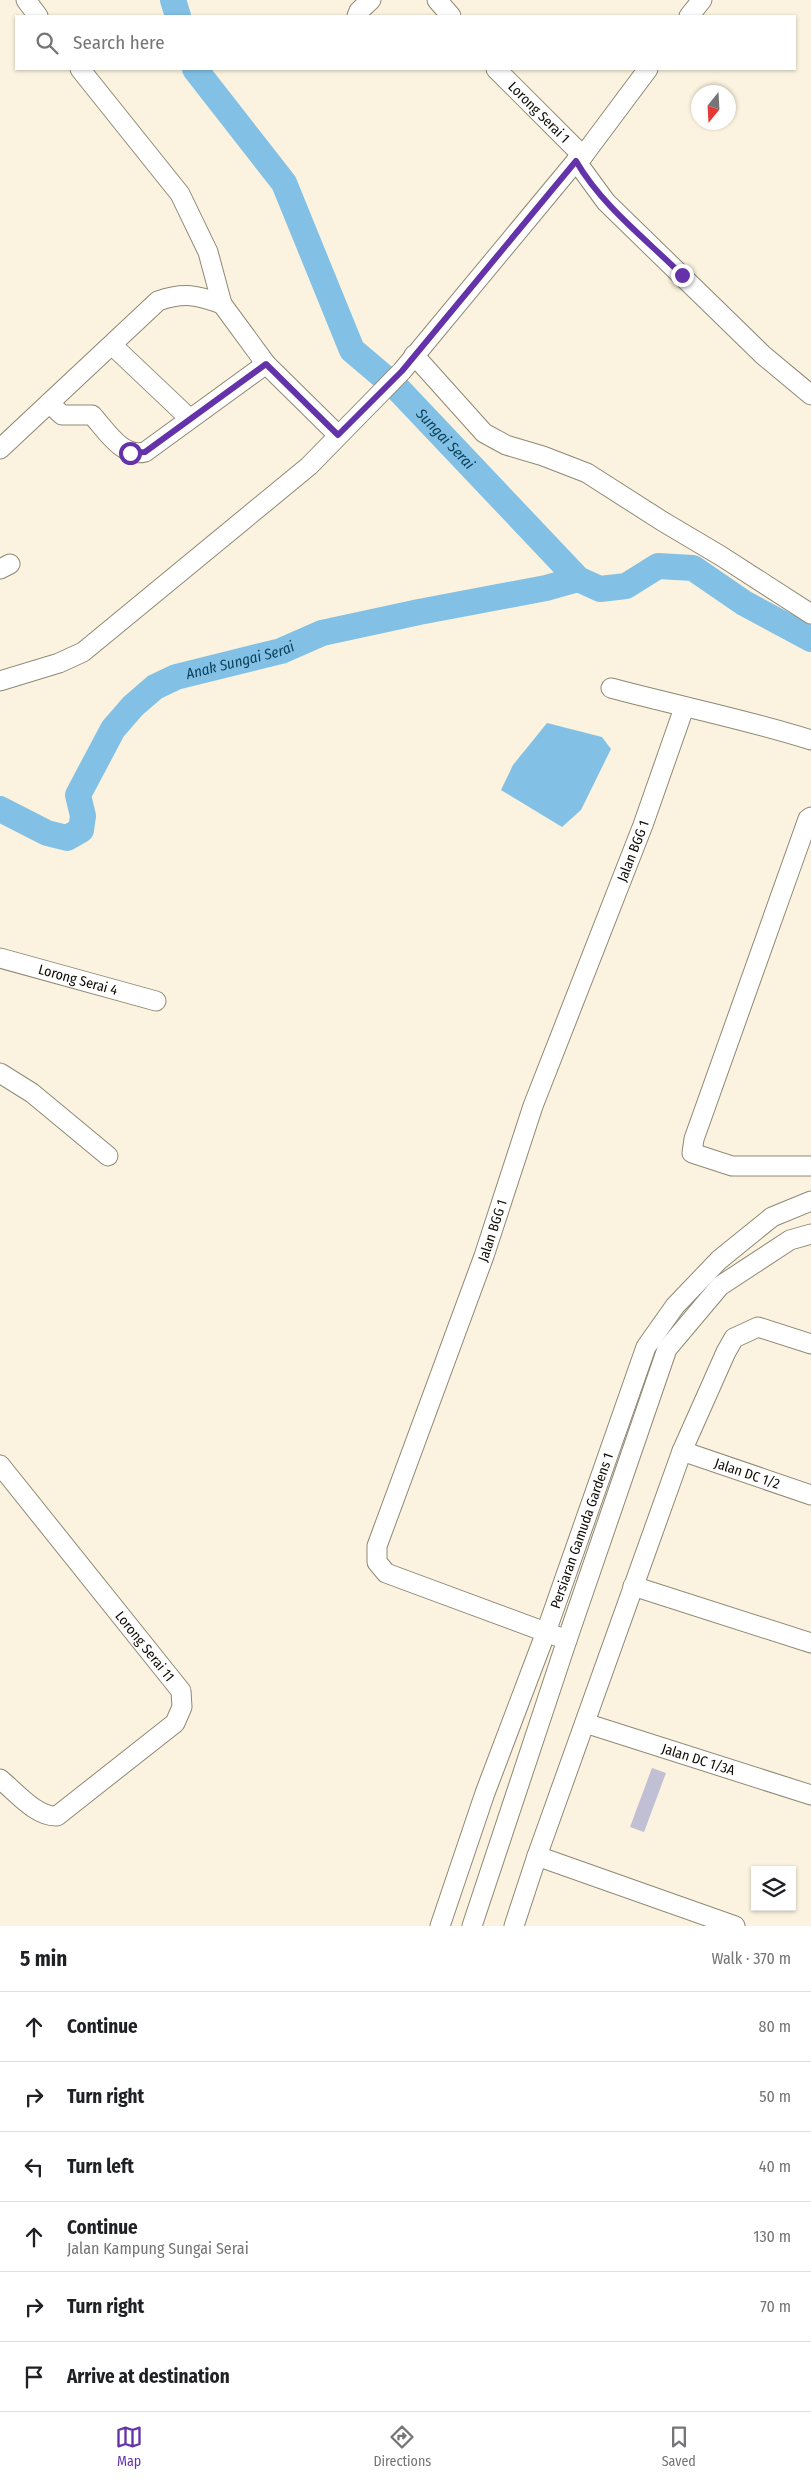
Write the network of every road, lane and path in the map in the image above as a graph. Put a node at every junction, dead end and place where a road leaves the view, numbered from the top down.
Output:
1 (26, 0) edge
2 (371, 0) edge
3 (437, 0) edge
4 (702, 0) edge
5 (37, 15) edge
6 (357, 15) edge
7 (450, 15) edge
8 (690, 15) edge
9 (81, 70) edge
10 (497, 70) edge
11 (647, 70) edge
12 (579, 158) junction
13 (222, 304) junction
14 (112, 345) junction
15 (414, 355) junction
16 (266, 364) junction
17 (811, 395) edge
18 (48, 403) junction
19 (189, 418) junction
20 (338, 435) junction
21 (0, 449) edge
22 (811, 614) edge
23 (0, 681) edge
24 (611, 688) dead end
25 (684, 708) junction
26 (811, 740) edge
27 (811, 817) edge
28 (0, 958) edge
29 (156, 1001) dead end
30 (0, 1073) edge
31 (108, 1156) dead end
32 (811, 1166) edge
33 (811, 1201) edge
34 (811, 1234) edge
35 (811, 1344) edge
36 (682, 1451) junction
37 (0, 1466) edge
38 (811, 1495) edge
39 (633, 1586) junction
40 (546, 1632) junction
41 (567, 1640) junction
42 (811, 1644) edge
43 (585, 1723) junction
44 (0, 1778) edge
45 (811, 1795) edge
46 (537, 1856) junction
47 (440, 1926) edge
48 (472, 1926) edge
49 (514, 1926) edge
50 (735, 1926) edge

1 - 5 street
2 - 6 street
3 - 7 street
4 - 8 street
9 - 13 street
10 - 12 street, Lorong Serai 1
11 - 12 street
12 - 15 street
12 - 17 street, Lorong Serai 1
13 - 14 street
13 - 16 street
14 - 18 street
14 - 19 street
15 - 20 street
15 - 22 street
16 - 19 street
16 - 20 street
18 - 19 street
18 - 21 street
20 - 23 street
24 - 25 street
25 - 26 street
25 - 40 street, Jalan BGG 1
27 - 32 street
28 - 29 street, Lorong Serai 4
30 - 31 street
33 - 40 street, Persiaran Gamuda Gardens 1
34 - 41 street, Persiaran Gamuda Gardens 1
35 - 36 street
36 - 38 street, Jalan DC 1/2
36 - 39 street
37 - 44 street, Lorong Serai 11
39 - 42 street
39 - 43 street
40 - 41 street, Jalan BGG 1
40 - 47 street, Persiaran Gamuda Gardens 1
41 - 48 street, Persiaran Gamuda Gardens 1
43 - 45 street, Jalan DC 1/3A
43 - 46 street
46 - 49 street
46 - 50 street

